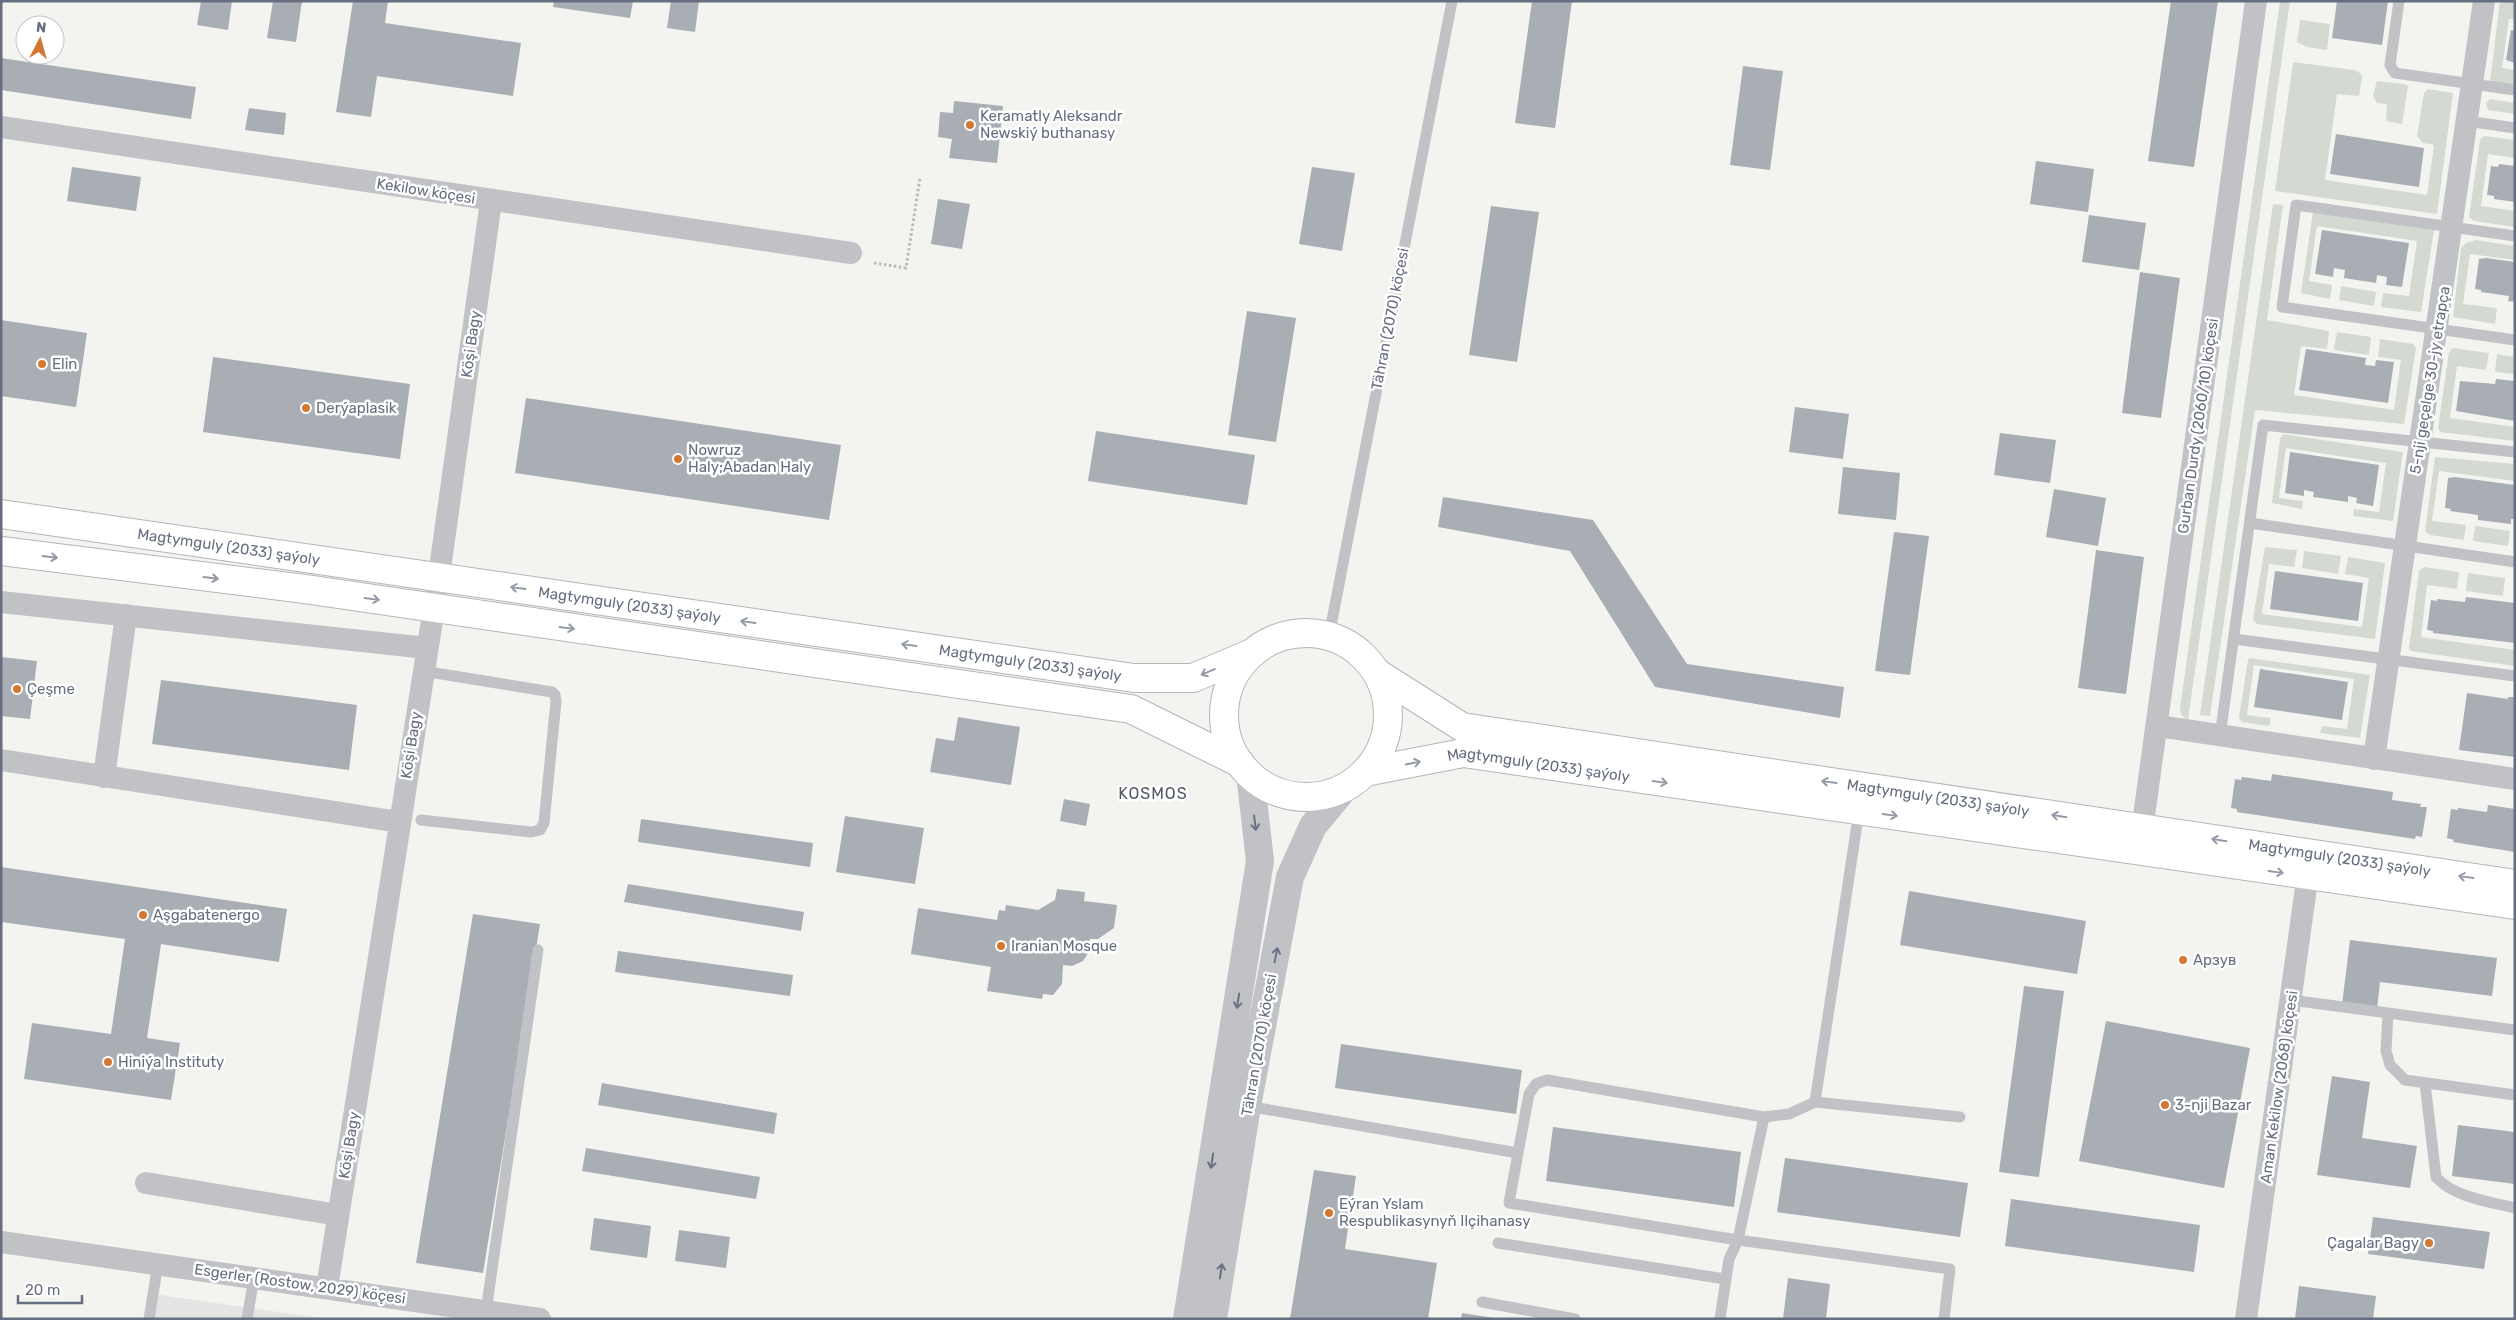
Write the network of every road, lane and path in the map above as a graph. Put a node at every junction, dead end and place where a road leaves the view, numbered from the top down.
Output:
1 (1452, 1) edge
2 (2256, 1) edge
3 (2400, 1) edge
4 (2484, 1) edge
5 (2472, 85) junction
6 (2515, 90) edge
7 (2467, 121) junction
8 (1, 127) edge
9 (2515, 128) edge
10 (920, 178) dead end
11 (490, 201) junction
12 (2452, 228) junction
13 (2515, 236) edge
14 (850, 253) dead end
15 (874, 263) dead end
16 (2438, 330) junction
17 (2515, 340) edge
18 (2421, 442) junction
19 (2515, 452) edge
20 (1, 514) edge
21 (2250, 523) junction
22 (2404, 546) junction
23 (1, 551) edge
24 (2515, 562) edge
25 (439, 576) junction
26 (1, 602) edge
27 (433, 608) junction
28 (126, 615) junction
29 (1329, 636) junction
30 (2234, 639) junction
31 (427, 648) junction
32 (1252, 652) junction
33 (2387, 659) junction
34 (423, 672) junction
35 (1377, 673) junction
36 (2515, 676) edge
37 (2158, 726) junction
38 (2220, 736) junction
39 (2374, 759) junction
40 (1, 760) edge
41 (1245, 769) junction
42 (104, 777) junction
43 (1355, 779) junction
44 (2515, 779) edge
45 (1858, 811) junction
46 (410, 821) junction
47 (2141, 840) junction
48 (2310, 866) junction
49 (2515, 884) edge
50 (2515, 906) edge
51 (538, 950) dead end
52 (2291, 1000) junction
53 (2388, 1013) junction
54 (2515, 1030) edge
55 (2425, 1083) junction
56 (2515, 1095) edge
57 (1815, 1102) junction
58 (1248, 1106) junction
59 (1764, 1116) junction
60 (1960, 1117) dead end
61 (1518, 1152) junction
62 (146, 1183) dead end
63 (2515, 1208) edge
64 (338, 1215) junction
65 (1738, 1240) junction
66 (1, 1242) edge
67 (1498, 1243) dead end
68 (158, 1263) junction
69 (254, 1278) junction
70 (1725, 1279) junction
71 (327, 1288) junction
72 (1482, 1302) dead end
73 (486, 1310) junction
74 (149, 1319) edge
75 (247, 1319) edge
76 (540, 1319) edge
77 (1187, 1319) edge
78 (1213, 1319) edge
79 (1575, 1319) edge
80 (1720, 1319) edge
81 (1944, 1319) edge
82 (2246, 1319) edge

1 - 29 lane, Tähran (2070) köçesi
2 - 37 street, Gurban Durdy (2060/10) köçesi
3 - 5 lane
4 - 5 street, 5-nji geçelge 30-jy etrapça
5 - 6 lane
5 - 7 street, 5-nji geçelge 30-jy etrapça
7 - 9 lane
7 - 12 street, 5-nji geçelge 30-jy etrapça
8 - 11 street, Kekilow köçesi
10 - 15 path
11 - 14 street, Kekilow köçesi
11 - 25 street, Köşi Bagy
12 - 13 lane
12 - 16 street, 5-nji geçelge 30-jy etrapça
12 - 16 lane
16 - 17 lane
16 - 18 street, 5-nji geçelge 30-jy etrapça
18 - 19 lane
18 - 21 lane
18 - 22 street, 5-nji geçelge 30-jy etrapça
20 - 25 main road, Magtymguly (2033) şaýoly
21 - 22 lane
21 - 30 lane
22 - 24 lane
22 - 33 street, 5-nji geçelge 30-jy etrapça
23 -> 27 main road, Magtymguly (2033) şaýoly
25 - 27 street, Köşi Bagy
32 -> 25 main road, Magtymguly (2033) şaýoly
26 - 28 street
27 - 31 street, Köşi Bagy
27 -> 41 main road, Magtymguly (2033) şaýoly
28 - 31 street
28 - 42 street
29 - 32 main road
29 - 35 main road
30 - 33 lane
30 - 38 lane
31 - 34 street, Köşi Bagy
32 - 41 main road
33 - 36 lane
33 - 39 street, 5-nji geçelge 30-jy etrapça
34 - 46 street, Köşi Bagy
34 - 46 lane
35 - 43 main road
47 -> 35 main road, Magtymguly (2033) şaýoly
37 - 38 street
37 - 47 street, Gurban Durdy (2060/10) köçesi
38 - 39 street
39 - 44 street
40 - 42 street
41 - 43 main road
41 -> 77 street, Tähran (2070) köçesi
42 - 46 street
43 -> 45 main road, Magtymguly (2033) şaýoly
58 -> 43 street, Tähran (2070) köçesi
45 -> 47 main road, Magtymguly (2033) şaýoly
45 - 57 lane
46 - 64 street, Köşi Bagy
47 - 48 main road, Magtymguly (2033) şaýoly
49 -> 48 main road, Magtymguly (2033) şaýoly
48 - 50 main road, Magtymguly (2033) şaýoly
48 - 52 street, Aman Kekilow (2068) köçesi
51 - 73 lane
52 - 53 lane
52 - 82 street, Aman Kekilow (2068) köçesi
53 - 54 lane
53 - 55 lane
55 - 56 lane
55 - 63 lane
57 - 59 lane
57 - 60 lane
58 - 61 lane
78 -> 58 street, Tähran (2070) köçesi
59 - 61 lane
59 - 65 lane
61 - 65 lane
62 - 64 street
64 - 71 street, Köşi Bagy
65 - 70 lane
65 - 81 lane
66 - 68 street, Esgerler (Rostow, 2029) köçesi
67 - 70 lane
68 - 69 street, Esgerler (Rostow, 2029) köçesi
68 - 74 lane
69 - 71 street, Esgerler (Rostow, 2029) köçesi
69 - 75 lane
70 - 80 lane
71 - 73 street, Esgerler (Rostow, 2029) köçesi
72 - 79 lane
73 - 76 street, Esgerler (Rostow, 2029) köçesi

